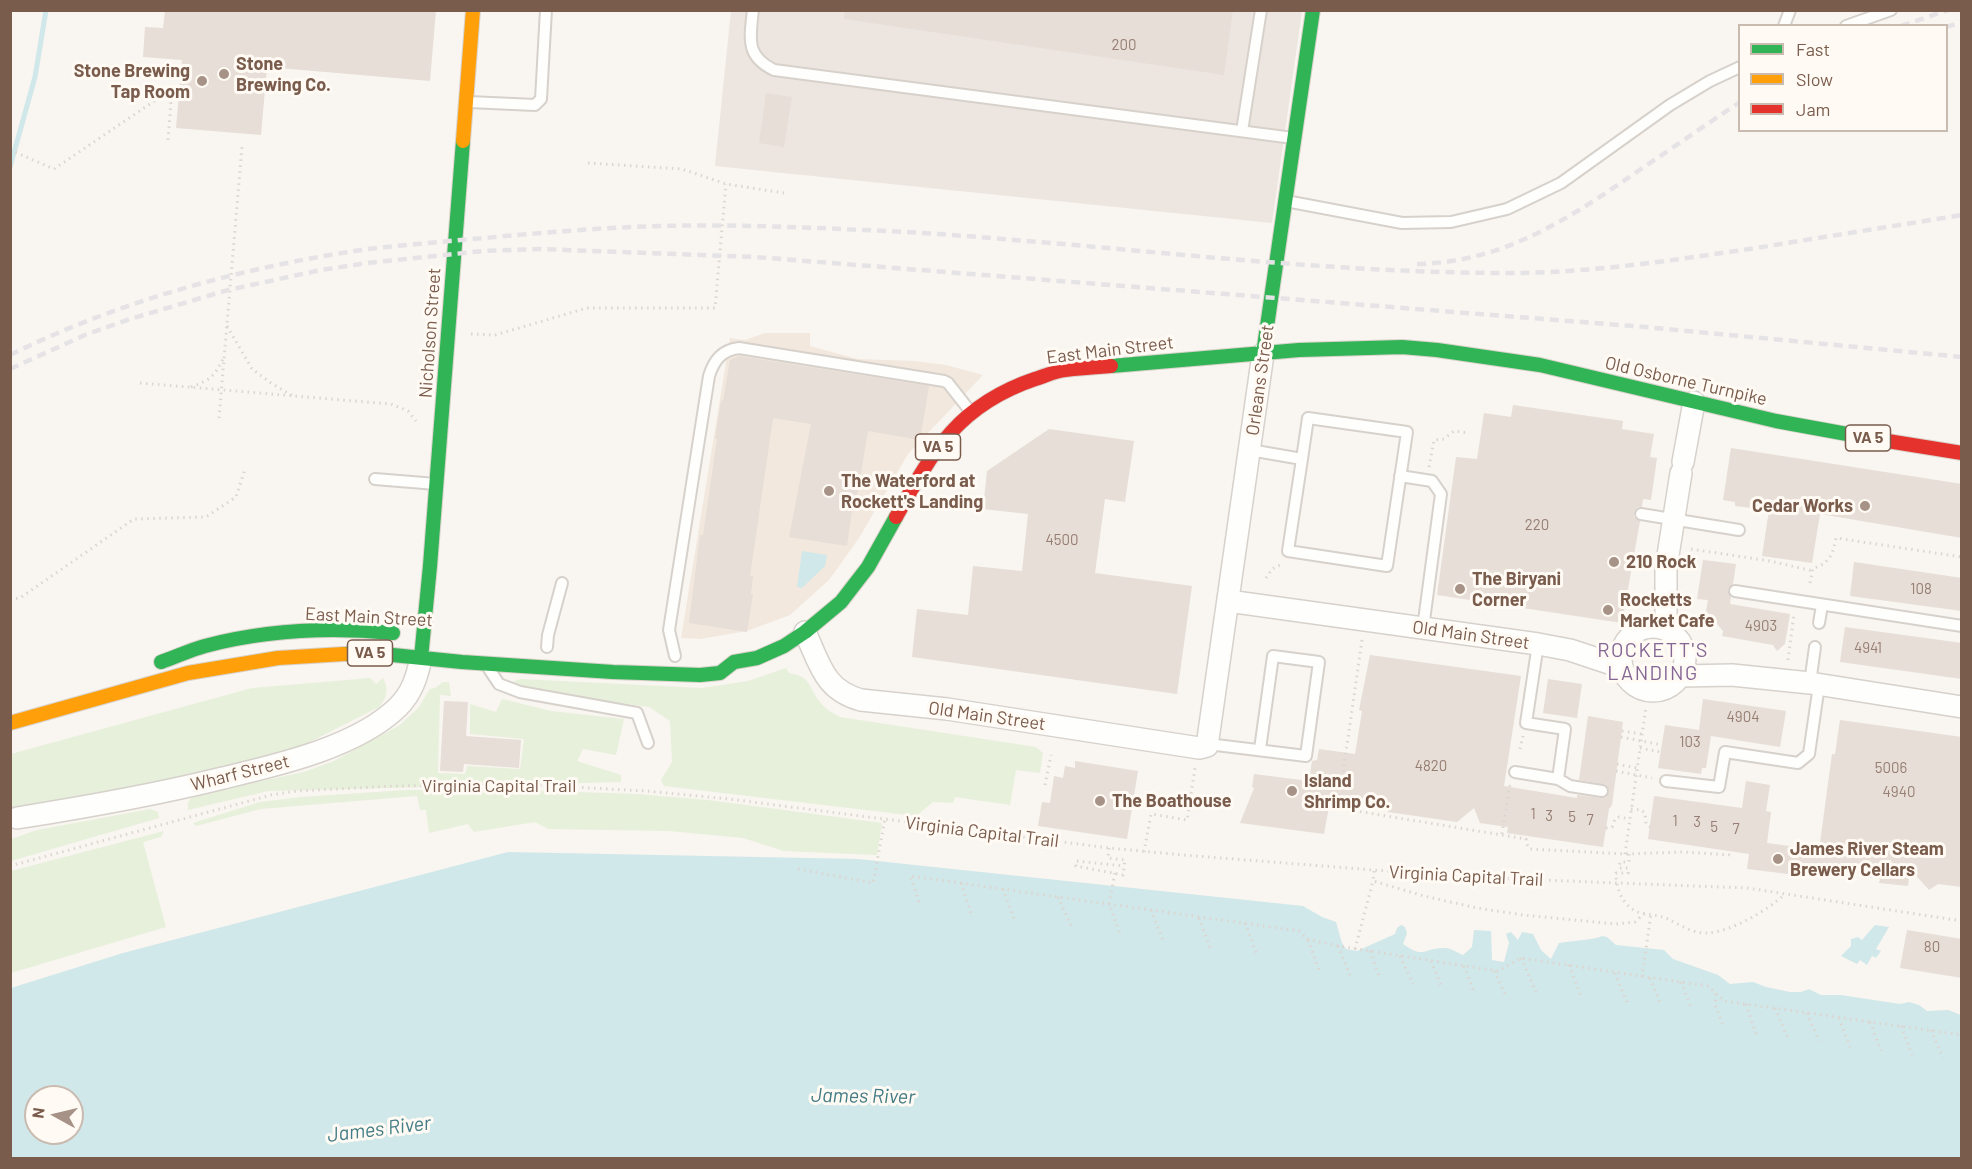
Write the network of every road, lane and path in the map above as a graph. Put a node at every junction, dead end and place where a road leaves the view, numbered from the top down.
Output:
1 (473, 10) edge
2 (546, 10) edge
3 (753, 10) edge
4 (1261, 10) edge
5 (1313, 10) edge
6 (1890, 10) edge
7 (1852, 24) edge
8 (1738, 68) edge
9 (466, 102) junction
10 (1242, 131) junction
11 (1294, 138) junction
12 (168, 140) dead end
13 (242, 147) dead end
14 (10, 150) edge
15 (588, 163) dead end
16 (726, 184) junction
17 (784, 193) dead end
18 (1285, 201) junction
19 (227, 326) junction
20 (448, 333) junction
21 (1402, 347) joint
22 (1263, 354) junction
23 (225, 355) junction
24 (140, 383) dead end
25 (190, 388) junction
26 (221, 391) junction
27 (294, 397) junction
28 (1694, 402) junction
29 (971, 413) junction
30 (219, 418) dead end
31 (418, 428) dead end
32 (1469, 433) dead end
33 (1250, 450) junction
34 (1962, 453) edge
35 (1302, 459) junction
36 (245, 469) dead end
37 (1400, 476) junction
38 (375, 479) dead end
39 (1427, 481) junction
40 (436, 484) junction
41 (1641, 514) dead end
42 (1673, 520) junction
43 (1739, 530) dead end
44 (1691, 549) dead end
45 (1962, 557) edge
46 (1284, 563) dead end
47 (1813, 571) junction
48 (1266, 578) dead end
49 (562, 583) dead end
50 (1810, 583) dead end
51 (1735, 591) dead end
52 (10, 599) edge
53 (1228, 601) junction
54 (1822, 605) junction
55 (1794, 612) dead end
56 (1819, 623) dead end
57 (1962, 626) edge
58 (1423, 628) junction
59 (1656, 628) junction
60 (805, 632) junction
61 (419, 636) junction
62 (1362, 640) dead end
63 (1538, 644) junction
64 (1815, 647) dead end
65 (547, 648) dead end
66 (719, 655) dead end
67 (1685, 655) junction
68 (670, 656) joint
69 (691, 656) dead end
70 (1622, 656) junction
71 (421, 658) junction
72 (1788, 660) dead end
73 (734, 663) junction
74 (486, 664) junction
75 (144, 669) dead end
76 (1732, 675) junction
77 (1681, 676) junction
78 (1814, 684) junction
79 (1646, 707) dead end
80 (1962, 707) edge
81 (10, 723) edge
82 (1622, 731) dead end
83 (1524, 734) dead end
84 (1642, 734) junction
85 (1621, 737) dead end
86 (1641, 741) junction
87 (648, 743) dead end
88 (1206, 745) junction
89 (1662, 745) dead end
90 (1640, 748) junction
91 (1260, 749) junction
92 (1520, 749) dead end
93 (1661, 752) dead end
94 (1051, 755) dead end
95 (1617, 764) dead end
96 (1195, 768) dead end
97 (1637, 768) junction
98 (1616, 771) dead end
99 (1636, 775) junction
100 (1513, 776) joint
101 (1558, 779) junction
102 (1666, 781) dead end
103 (1045, 785) dead end
104 (1602, 791) dead end
105 (1631, 809) junction
106 (14, 819) edge
107 (885, 819) junction
108 (1630, 819) junction
109 (1650, 827) dead end
110 (1606, 828) dead end
111 (1502, 834) junction
112 (1109, 848) junction
113 (1144, 852) junction
114 (1627, 854) junction
115 (1732, 855) dead end
116 (10, 866) edge
117 (1124, 866) junction
118 (798, 869) dead end
119 (1374, 871) junction
120 (1115, 873) junction
121 (1372, 881) junction
122 (1616, 882) junction
123 (961, 883) junction
124 (1003, 889) junction
125 (1785, 894) junction
126 (1058, 897) junction
127 (920, 902) dead end
128 (1109, 904) junction
129 (1151, 910) junction
130 (1645, 914) junction
131 (1651, 914) junction
132 (972, 916) dead end
133 (1198, 917) junction
134 (1015, 921) dead end
135 (1962, 921) edge
136 (1245, 923) junction
137 (1073, 930) dead end
138 (1121, 936) dead end
139 (1307, 939) junction
140 (1164, 943) dead end
141 (1338, 946) junction
142 (1355, 949) junction
143 (1211, 950) dead end
144 (1370, 951) junction
145 (1257, 955) dead end
146 (1400, 956) junction
147 (1521, 958) junction
148 (1431, 960) junction
149 (1569, 965) junction
150 (1464, 966) junction
151 (1319, 970) dead end
152 (1494, 970) junction
153 (1615, 973) junction
154 (1350, 975) dead end
155 (1642, 977) junction
156 (1650, 978) junction
157 (1380, 979) dead end
158 (1681, 982) junction
159 (1413, 984) dead end
160 (1443, 988) dead end
161 (1474, 992) dead end
162 (1536, 992) dead end
163 (1716, 994) junction
164 (1506, 996) dead end
165 (1582, 999) dead end
166 (1746, 1004) junction
167 (1628, 1005) dead end
168 (1661, 1005) dead end
169 (1775, 1008) junction
170 (1692, 1011) dead end
171 (1807, 1013) junction
172 (1839, 1017) junction
173 (1870, 1022) junction
174 (1901, 1026) junction
175 (1724, 1028) dead end
176 (1931, 1030) junction
177 (1756, 1034) dead end
178 (1962, 1035) edge
179 (1788, 1038) dead end
180 (1819, 1041) dead end
181 (1850, 1047) dead end
182 (1881, 1051) dead end
183 (1912, 1055) dead end
184 (1943, 1058) dead end

1 - 9 main road, Nicholson Street
2 - 9 lane
3 - 10 lane
4 - 10 lane
5 - 11 main road, Orleans Street
6 - 7 lane
8 - 18 lane
9 - 20 main road, Nicholson Street
10 - 11 lane
11 - 18 main road, Orleans Street
12 - 14 path
13 - 19 path
15 - 16 path
16 - 17 path
16 - 20 path
18 - 22 main road, Orleans Street
19 - 23 path
19 - 27 path
20 - 40 main road, Nicholson Street
21 - 22 main road, East Main Street / VA 5
21 - 28 main road, Old Osborne Turnpike / VA 5
22 - 29 main road, East Main Street / VA 5
22 - 33 street, Orleans Street
23 - 25 path
23 - 26 path
24 - 25 path
25 - 26 path
26 - 27 path
26 - 30 path
27 - 31 path
28 - 34 main road, Old Osborne Turnpike / VA 5
28 - 42 street
29 - 60 main road, East Main Street / VA 5
29 - 68 lane
32 - 39 path
33 - 35 lane
33 - 53 street, Orleans Street
35 - 37 lane
35 - 37 lane
36 - 52 path
37 - 39 lane
38 - 40 lane
39 - 58 lane
40 - 61 main road, Nicholson Street
41 - 42 lane
42 - 43 lane
42 - 59 street
44 - 47 path
45 - 47 path
46 - 48 path
47 - 50 path
49 - 65 lane
51 - 54 lane
53 - 58 street, Old Main Street
53 - 88 street, Orleans Street
54 - 56 lane
54 - 57 lane
55 - 72 path
58 - 63 street, Old Main Street
59 - 67 street
59 - 70 street
60 - 73 main road, East Main Street / VA 5
60 - 88 street, Old Main Street
61 - 71 main road, Nicholson Street
61 - 75 main road, East Main Street / VA 5
62 - 111 path
63 - 70 street, Old Main Street
63 - 101 lane
64 - 78 lane
66 - 73 main road
67 - 76 street, Old Main Street
67 - 77 street
68 - 69 main road
70 - 77 street, Old Main Street
71 - 74 main road, East Main Street / VA 5
71 - 81 main road, East Main Street / VA 5
71 - 106 street, Wharf Street
73 - 74 main road, East Main Street / VA 5
74 - 87 lane
76 - 77 street, Old Main Street
76 - 78 street, Old Main Street
78 - 80 street, Old Main Street
78 - 102 lane
79 - 84 path
82 - 84 path
83 - 92 path
84 - 86 path
85 - 86 path
86 - 89 path
86 - 90 path
88 - 91 lane
90 - 93 path
90 - 97 path
91 - 91 lane
94 - 103 path
95 - 97 path
96 - 113 path
97 - 99 path
98 - 99 path
99 - 105 path
100 - 101 lane
100 - 111 path
101 - 104 lane
105 - 108 path
105 - 109 path
107 - 112 path, Virginia Capital Trail
107 - 116 path, Virginia Capital Trail
107 - 118 path
108 - 110 path
108 - 114 path
111 - 114 path
112 - 113 path, Virginia Capital Trail
112 - 117 path
113 - 119 path, Virginia Capital Trail
114 - 115 path
114 - 122 path
117 - 120 path
117 - 120 path
119 - 121 path
119 - 122 path, Virginia Capital Trail
120 - 128 path
121 - 130 path
121 - 142 path
122 - 125 path, Virginia Capital Trail
122 - 130 path
123 - 124 path
123 - 127 path
123 - 132 path
124 - 126 path
124 - 134 path
125 - 131 path
125 - 135 path, Virginia Capital Trail
126 - 128 path
126 - 137 path
128 - 129 path
128 - 138 path
129 - 133 path
129 - 140 path
130 - 131 path
131 - 155 path
133 - 136 path
133 - 143 path
136 - 139 path
136 - 145 path
139 - 141 path
139 - 151 path
141 - 142 path
141 - 154 path
142 - 144 path
144 - 146 path
144 - 157 path
146 - 148 path
146 - 159 path
147 - 149 path
147 - 152 path
147 - 162 path
148 - 150 path
148 - 160 path
149 - 153 path
149 - 165 path
150 - 152 path
150 - 161 path
152 - 164 path
153 - 155 path
153 - 167 path
155 - 156 path
156 - 158 path
156 - 168 path
158 - 163 path
158 - 170 path
163 - 166 path
163 - 175 path
166 - 169 path
166 - 177 path
169 - 171 path
169 - 179 path
171 - 172 path
171 - 180 path
172 - 173 path
172 - 181 path
173 - 174 path
173 - 182 path
174 - 176 path
174 - 183 path
176 - 178 path
176 - 184 path

